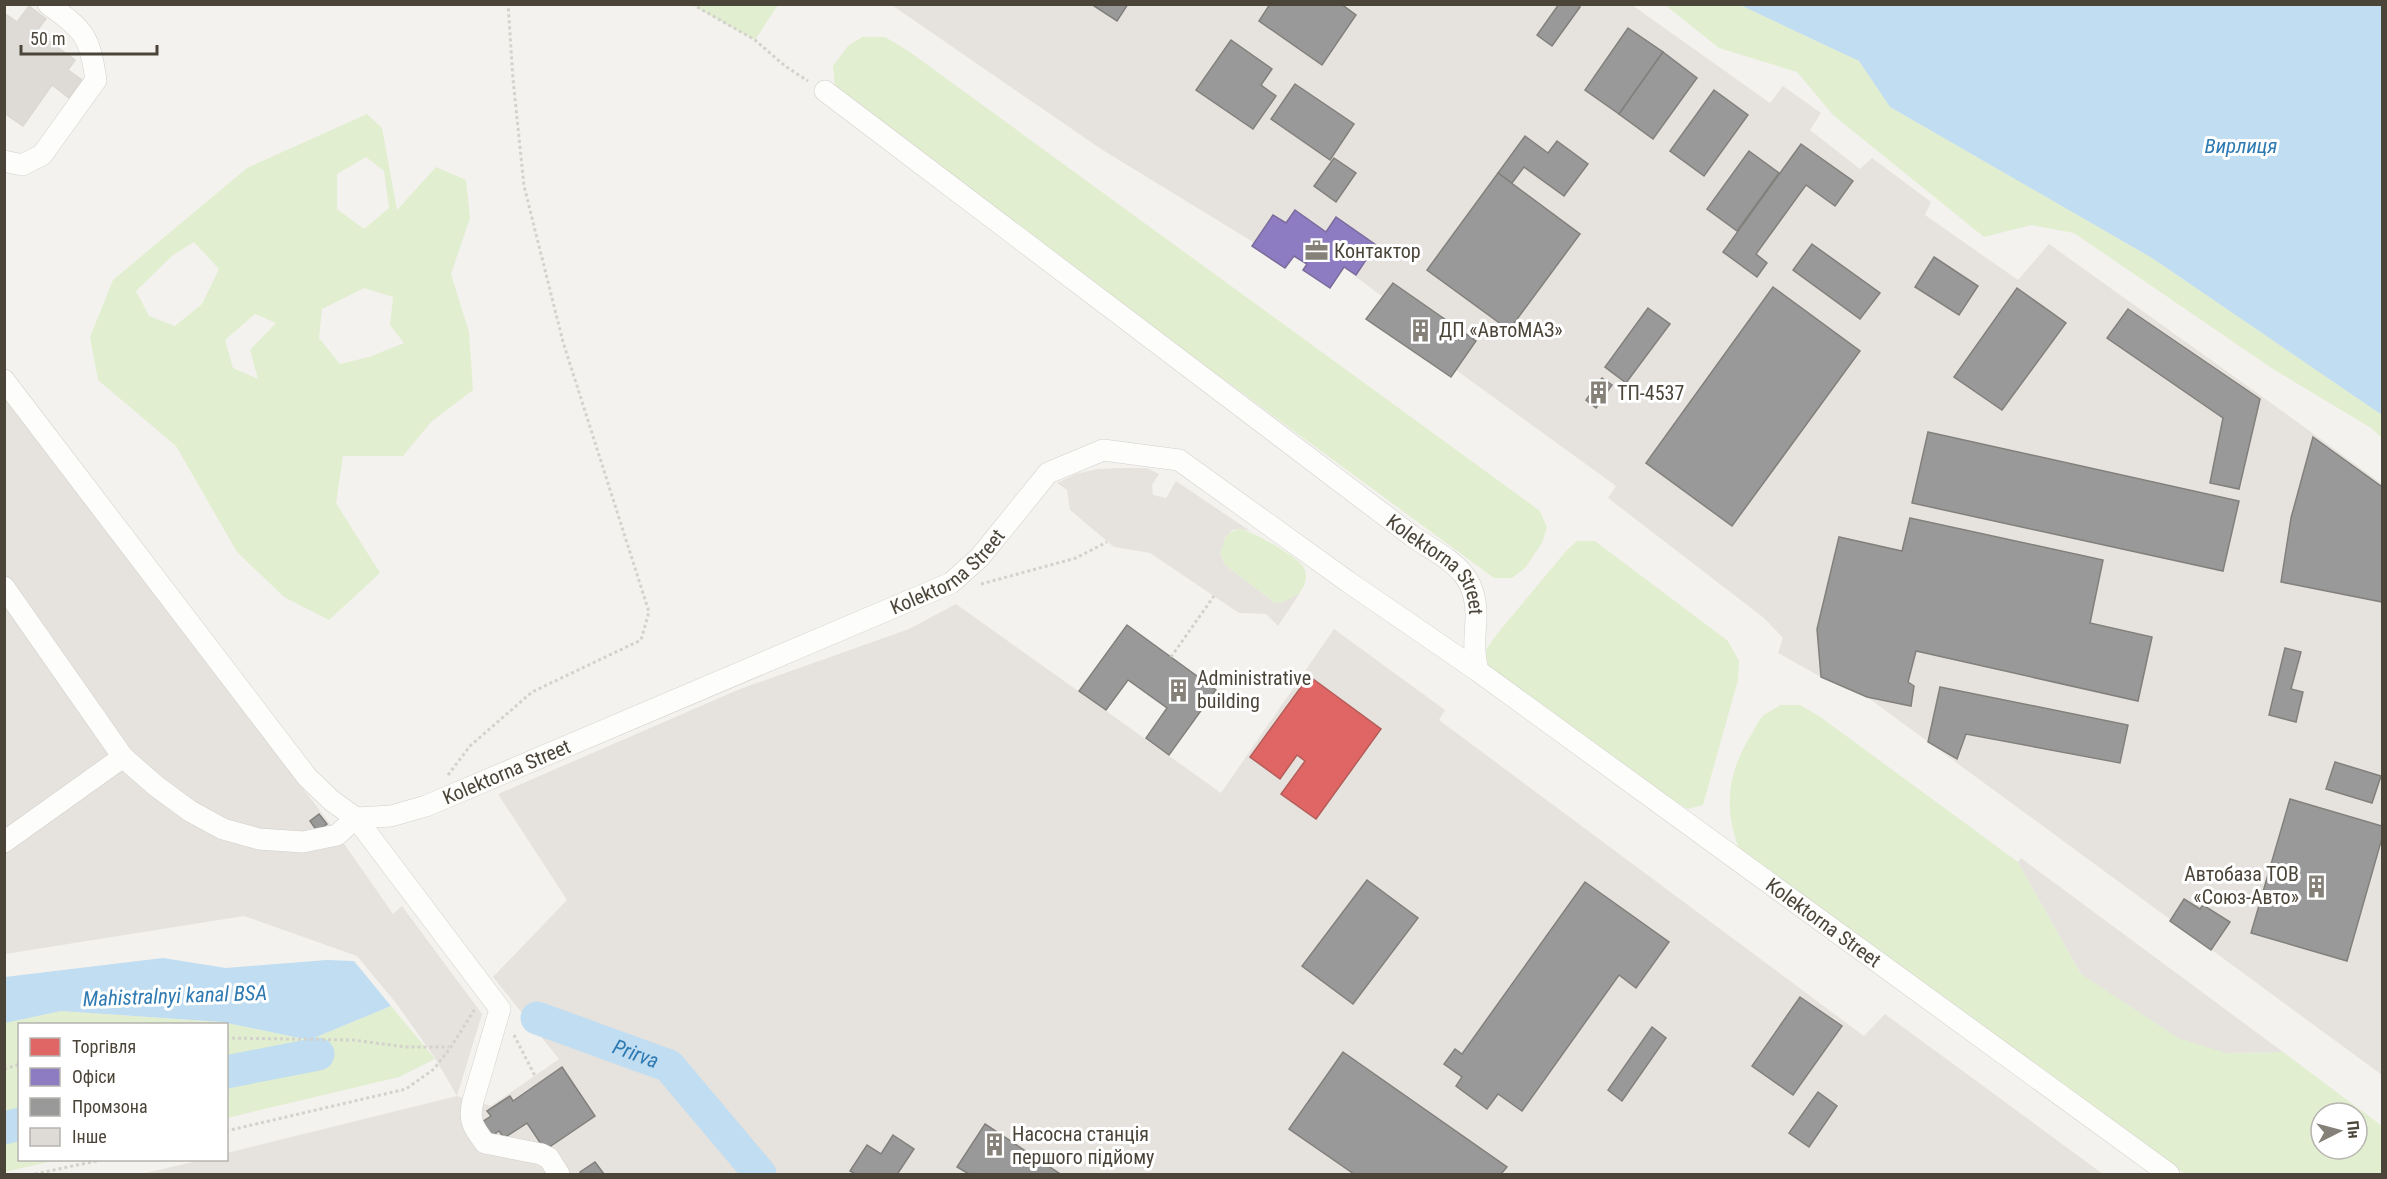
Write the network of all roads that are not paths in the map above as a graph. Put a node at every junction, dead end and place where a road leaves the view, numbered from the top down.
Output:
1 (48, 4) edge
2 (825, 91) road end
3 (4, 161) edge
4 (4, 380) edge
5 (4, 587) edge
6 (1478, 670) junction
7 (123, 757) junction
8 (356, 818) junction
9 (4, 842) edge
10 (559, 1174) edge
11 (2169, 1174) edge

1 - 3 street
2 - 6 street, Kolektorna Street
4 - 8 street
5 - 7 street
6 - 8 street, Kolektorna Street
6 - 11 street, Kolektorna Street
7 - 8 street
7 - 9 street
8 - 10 street

